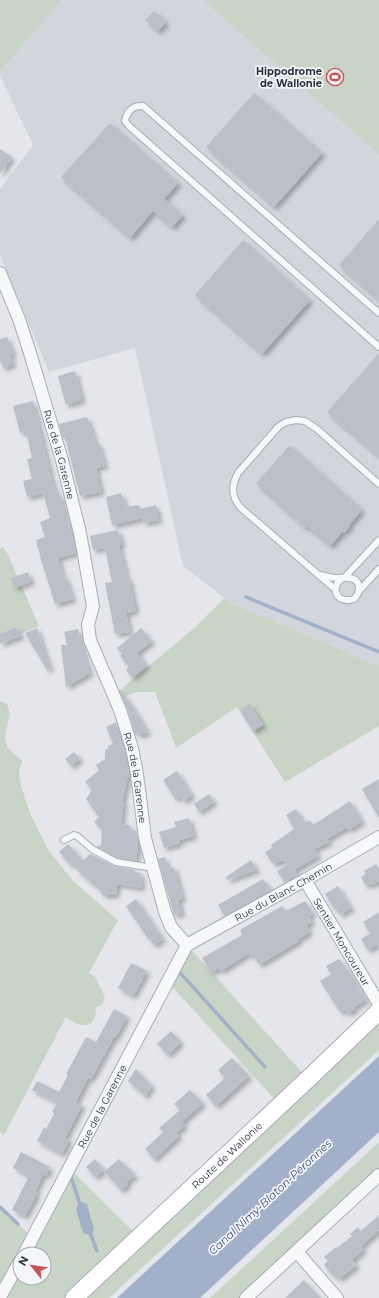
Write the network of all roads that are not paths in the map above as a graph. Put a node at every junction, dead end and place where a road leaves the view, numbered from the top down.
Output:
1 (0, 272) edge
2 (379, 313) edge
3 (379, 347) edge
4 (379, 484) edge
5 (379, 540) edge
6 (379, 569) edge
7 (319, 575) junction
8 (345, 577) junction
9 (335, 589) junction
10 (359, 591) junction
11 (379, 837) edge
12 (64, 840) dead end
13 (153, 868) junction
14 (305, 880) junction
15 (187, 945) junction
16 (379, 1004) edge
17 (379, 1011) edge
18 (379, 1175) edge
19 (28, 1246) edge
20 (296, 1252) junction
21 (12, 1275) edge
22 (0, 1297) edge
23 (74, 1298) edge
24 (246, 1298) edge
25 (337, 1298) edge

1 - 13 street, Rue de la Garenne
2 - 3 lane
4 - 7 lane
5 - 8 lane
6 - 10 lane
7 - 8 lane
7 - 9 lane
8 - 9 lane
8 - 10 lane
9 - 10 lane
11 - 14 street, Rue du Blanc Chemin
12 - 13 lane
13 - 15 street, Rue de la Garenne
14 - 15 street, Rue du Blanc Chemin
14 - 16 street, Sentier Moncoureur
15 - 19 street, Rue de la Garenne
17 - 23 main road, Route de Wallonie
18 - 20 street
20 - 24 street
20 - 25 street
21 - 22 street

